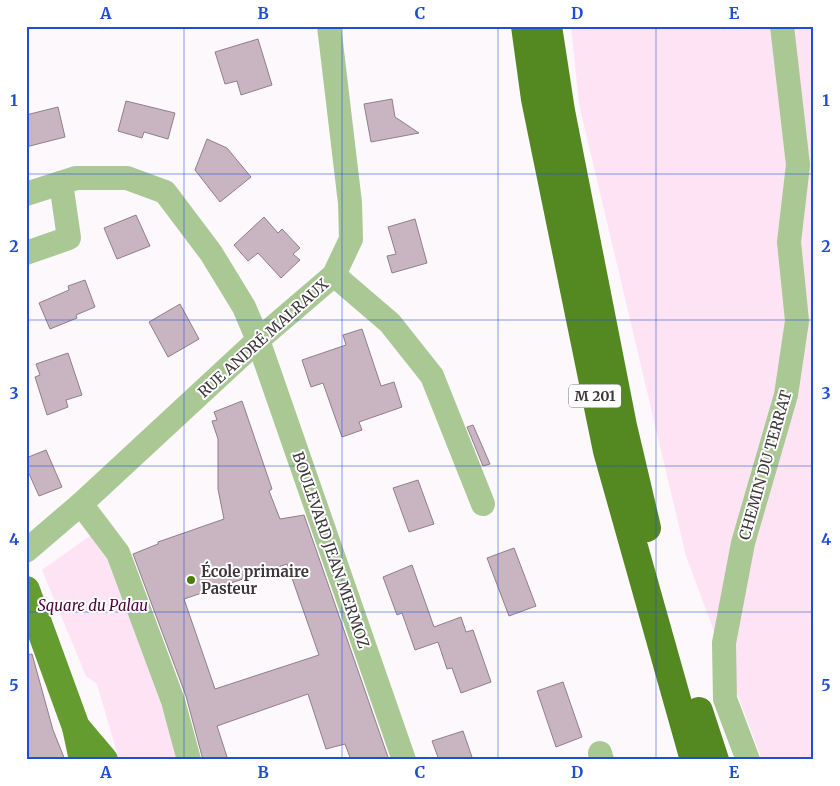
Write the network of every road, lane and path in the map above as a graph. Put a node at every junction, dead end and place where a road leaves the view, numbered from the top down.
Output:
1 (329, 26) edge
2 (524, 26) edge
3 (548, 26) edge
4 (782, 26) edge
5 (806, 164) edge
6 (61, 183) junction
7 (26, 194) edge
8 (26, 252) edge
9 (334, 276) junction
10 (258, 340) junction
11 (81, 504) junction
12 (483, 504) dead end
13 (26, 551) edge
14 (26, 590) edge
15 (76, 727) junction
16 (83, 760) edge
17 (104, 760) edge
18 (189, 760) edge
19 (404, 760) edge
20 (694, 760) edge
21 (715, 760) edge
22 (748, 760) edge

1 - 9 street, RUE ANDRÉ MALRAUX
2 - 20 highway, M 201
3 - 21 highway, M 201
4 - 5 street, CHEMIN DU TERRAT
5 - 22 street, CHEMIN DU TERRAT
6 - 7 street, BOULEVARD JEAN MERMOZ
6 - 8 street
6 - 10 street, BOULEVARD JEAN MERMOZ
9 - 10 street, RUE ANDRÉ MALRAUX
9 - 12 street
10 - 11 street, RUE ANDRÉ MALRAUX
10 - 19 street, BOULEVARD JEAN MERMOZ
11 - 13 street, RUE ANDRÉ MALRAUX
11 - 18 street
14 - 15 main road
15 - 16 main road
15 - 17 main road

